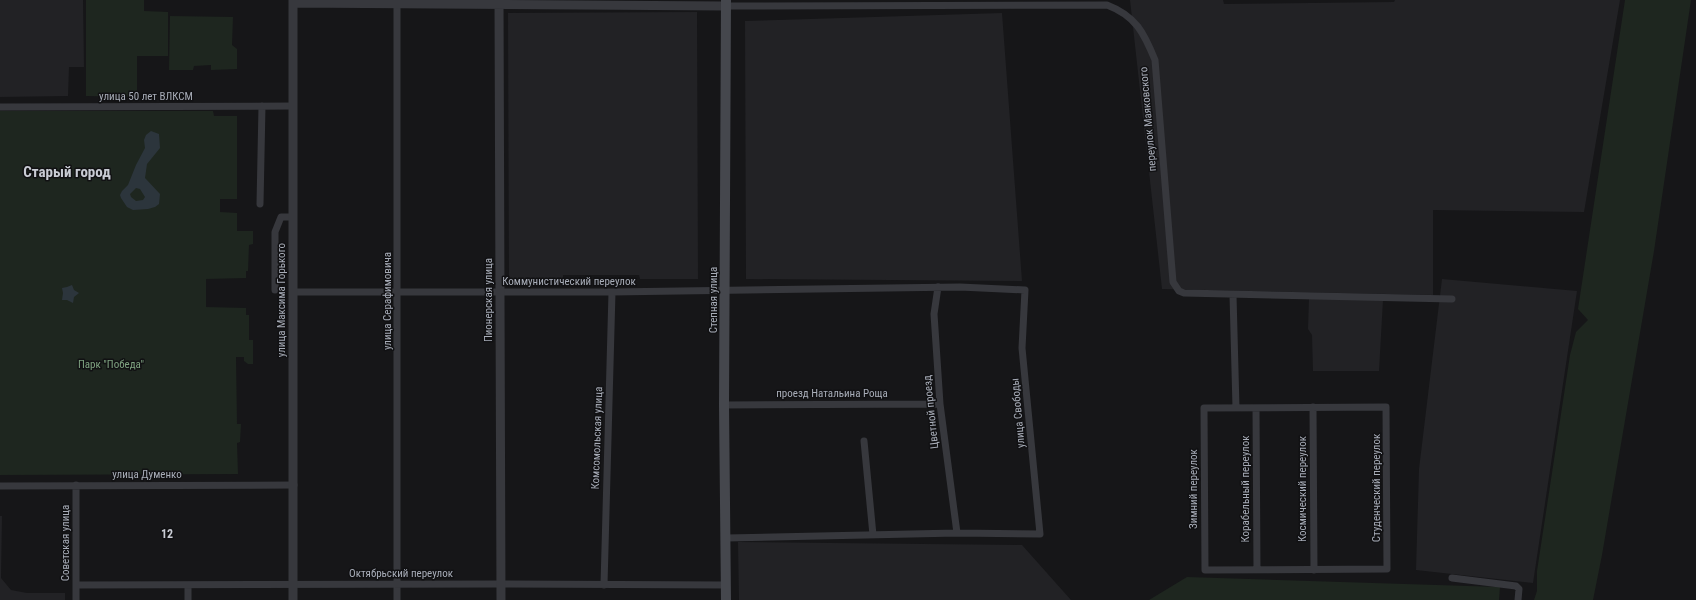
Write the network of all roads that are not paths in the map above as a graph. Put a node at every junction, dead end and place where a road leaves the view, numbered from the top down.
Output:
1 (293, 1) edge
2 (397, 2) junction
3 (499, 2) edge
4 (600, 2) edge
5 (726, 3) edge
6 (262, 106) junction
7 (293, 106) junction
8 (0, 107) edge
9 (260, 204) dead end
10 (293, 217) junction
11 (938, 287) junction
12 (275, 290) dead end
13 (725, 290) junction
14 (1025, 290) joint
15 (293, 292) junction
16 (398, 292) junction
17 (500, 292) junction
18 (612, 292) junction
19 (1233, 295) junction
20 (1452, 299) dead end
21 (940, 404) junction
22 (724, 405) junction
23 (1236, 408) junction
24 (1256, 408) junction
25 (1313, 408) junction
26 (864, 441) dead end
27 (294, 485) junction
28 (0, 486) edge
29 (76, 486) junction
30 (957, 533) junction
31 (873, 535) junction
32 (726, 538) junction
33 (1257, 570) junction
34 (1314, 570) junction
35 (1452, 578) dead end
36 (293, 584) junction
37 (501, 584) junction
38 (76, 585) junction
39 (188, 585) junction
40 (397, 585) junction
41 (604, 585) junction
42 (726, 585) junction
43 (76, 600) edge
44 (188, 600) edge
45 (293, 600) edge
46 (397, 600) edge
47 (501, 600) edge
48 (726, 600) edge
49 (1518, 600) edge

1 - 2 street, переулок Маяковского
1 - 7 street, улица Максима Горького
2 - 3 street, переулок Маяковского
2 - 16 street, улица Серафимовича
3 - 4 street, переулок Маяковского
3 - 17 street, Пионерская улица
4 - 5 street, переулок Маяковского
5 - 13 main road, Степная улица
5 - 19 street, переулок Маяковского
6 - 7 street, улица 50 лет ВЛКСМ
6 - 8 street, улица 50 лет ВЛКСМ
6 - 9 street
7 - 10 street, улица Максима Горького
10 - 12 street
10 - 15 street, улица Максима Горького
11 - 13 street, Коммунистический переулок
11 - 14 street, Коммунистический переулок
11 - 21 street, Цветной проезд
13 - 18 street, Коммунистический переулок
13 - 22 main road, Степная улица
14 - 30 street, улица Свободы
15 - 16 street, Коммунистический переулок
15 - 27 street, улица Максима Горького
16 - 17 street, Коммунистический переулок
16 - 40 street, улица Серафимовича
17 - 18 street, Коммунистический переулок
17 - 37 street, Пионерская улица
18 - 41 street, Комсомольская улица
19 - 20 street, переулок Маяковского
19 - 23 street
21 - 22 street, проезд Натальина Роща
21 - 30 street, Цветной проезд
22 - 32 main road, Степная улица
23 - 24 street
23 - 33 street, Зимний переулок
24 - 25 street
24 - 33 street, Корабельный переулок
25 - 34 street, Космический переулок
25 - 34 street, Студенческий переулок
26 - 31 street
27 - 29 street, улица Думенко
27 - 36 street, улица Максима Горького
28 - 29 street, улица Думенко
29 - 38 street, Советская улица
30 - 31 street
31 - 32 street
32 - 42 main road, Степная улица
33 - 34 street
35 - 49 street
36 - 39 street, Октябрьский переулок
36 - 40 street, Октябрьский переулок
36 - 45 street, улица Максима Горького
37 - 40 street, Октябрьский переулок
37 - 41 street, Октябрьский переулок
37 - 47 street, Пионерская улица
38 - 39 street, Октябрьский переулок
38 - 43 street, Советская улица
39 - 44 street
40 - 46 street, улица Серафимовича
41 - 42 street, Октябрьский переулок
42 - 48 main road, Степная улица

